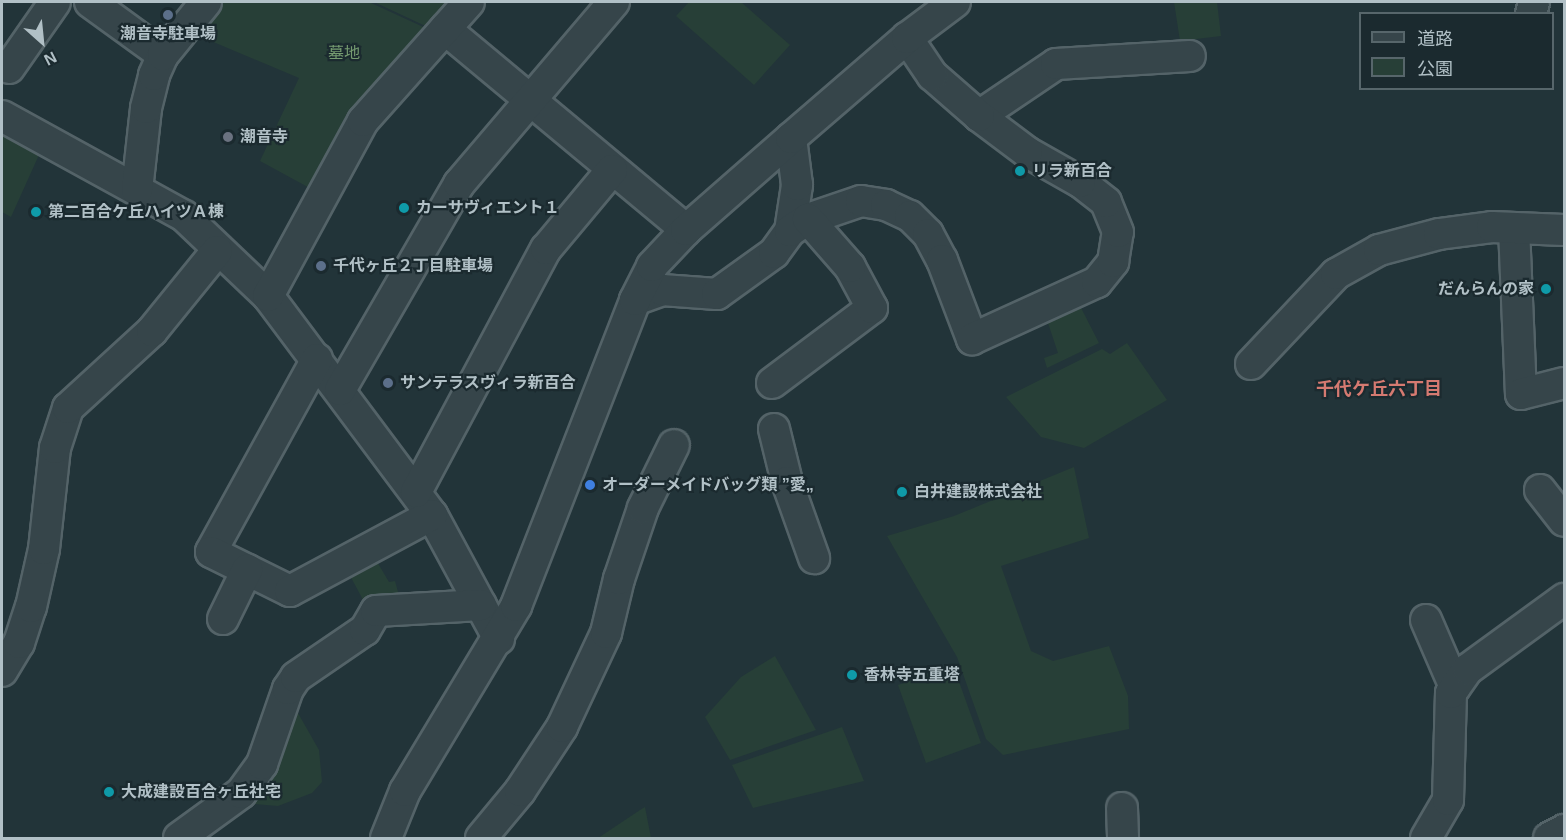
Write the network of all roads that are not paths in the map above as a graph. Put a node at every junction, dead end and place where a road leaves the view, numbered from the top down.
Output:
1 (55, 2) edge
2 (90, 2) edge
3 (206, 2) edge
4 (469, 2) edge
5 (614, 2) edge
6 (955, 2) edge
7 (445, 29) junction
8 (906, 38) junction
9 (162, 55) junction
10 (1190, 56) dead end
11 (4, 70) edge
12 (530, 101) junction
13 (2, 116) edge
14 (979, 116) junction
15 (792, 138) junction
16 (612, 170) junction
17 (137, 190) junction
18 (799, 225) junction
19 (1514, 228) junction
20 (686, 230) junction
21 (1564, 230) edge
22 (217, 251) junction
23 (268, 296) junction
24 (635, 300) junction
25 (317, 359) junction
26 (1251, 364) dead end
27 (1564, 383) edge
28 (772, 384) dead end
29 (340, 390) junction
30 (774, 429) dead end
31 (674, 445) dead end
32 (1540, 490) dead end
33 (424, 504) junction
34 (1564, 521) edge
35 (814, 558) dead end
36 (247, 570) junction
37 (1564, 599) edge
38 (481, 605) junction
39 (223, 619) dead end
40 (1426, 620) dead end
41 (499, 639) junction
42 (2, 670) edge
43 (1455, 687) junction
44 (1122, 808) dead end
45 (1564, 830) edge
46 (179, 838) edge
47 (386, 838) edge
48 (481, 838) edge
49 (1123, 838) edge
50 (1426, 838) edge
51 (1549, 838) edge

1 - 11 street
2 - 9 street
3 - 9 street
4 - 7 street
5 - 12 street
6 - 8 street
7 - 12 street
7 - 23 street
8 - 14 street
8 - 15 street
9 - 17 street
10 - 14 street
12 - 16 street
12 - 29 street
13 - 17 street
14 - 18 street
15 - 18 street
15 - 20 street
16 - 20 street
16 - 33 street
17 - 22 street
18 - 24 street
18 - 28 street
19 - 21 street
19 - 26 street
19 - 27 street
20 - 24 street
22 - 23 street
22 - 42 street
23 - 25 street
24 - 41 street
25 - 29 street
25 - 36 street
29 - 33 street
30 - 35 street
31 - 48 street
32 - 34 street
33 - 36 street
33 - 38 street
36 - 39 street
37 - 43 street
38 - 41 street
38 - 46 street
40 - 43 street
41 - 47 street
43 - 50 street
44 - 49 street
45 - 51 street

